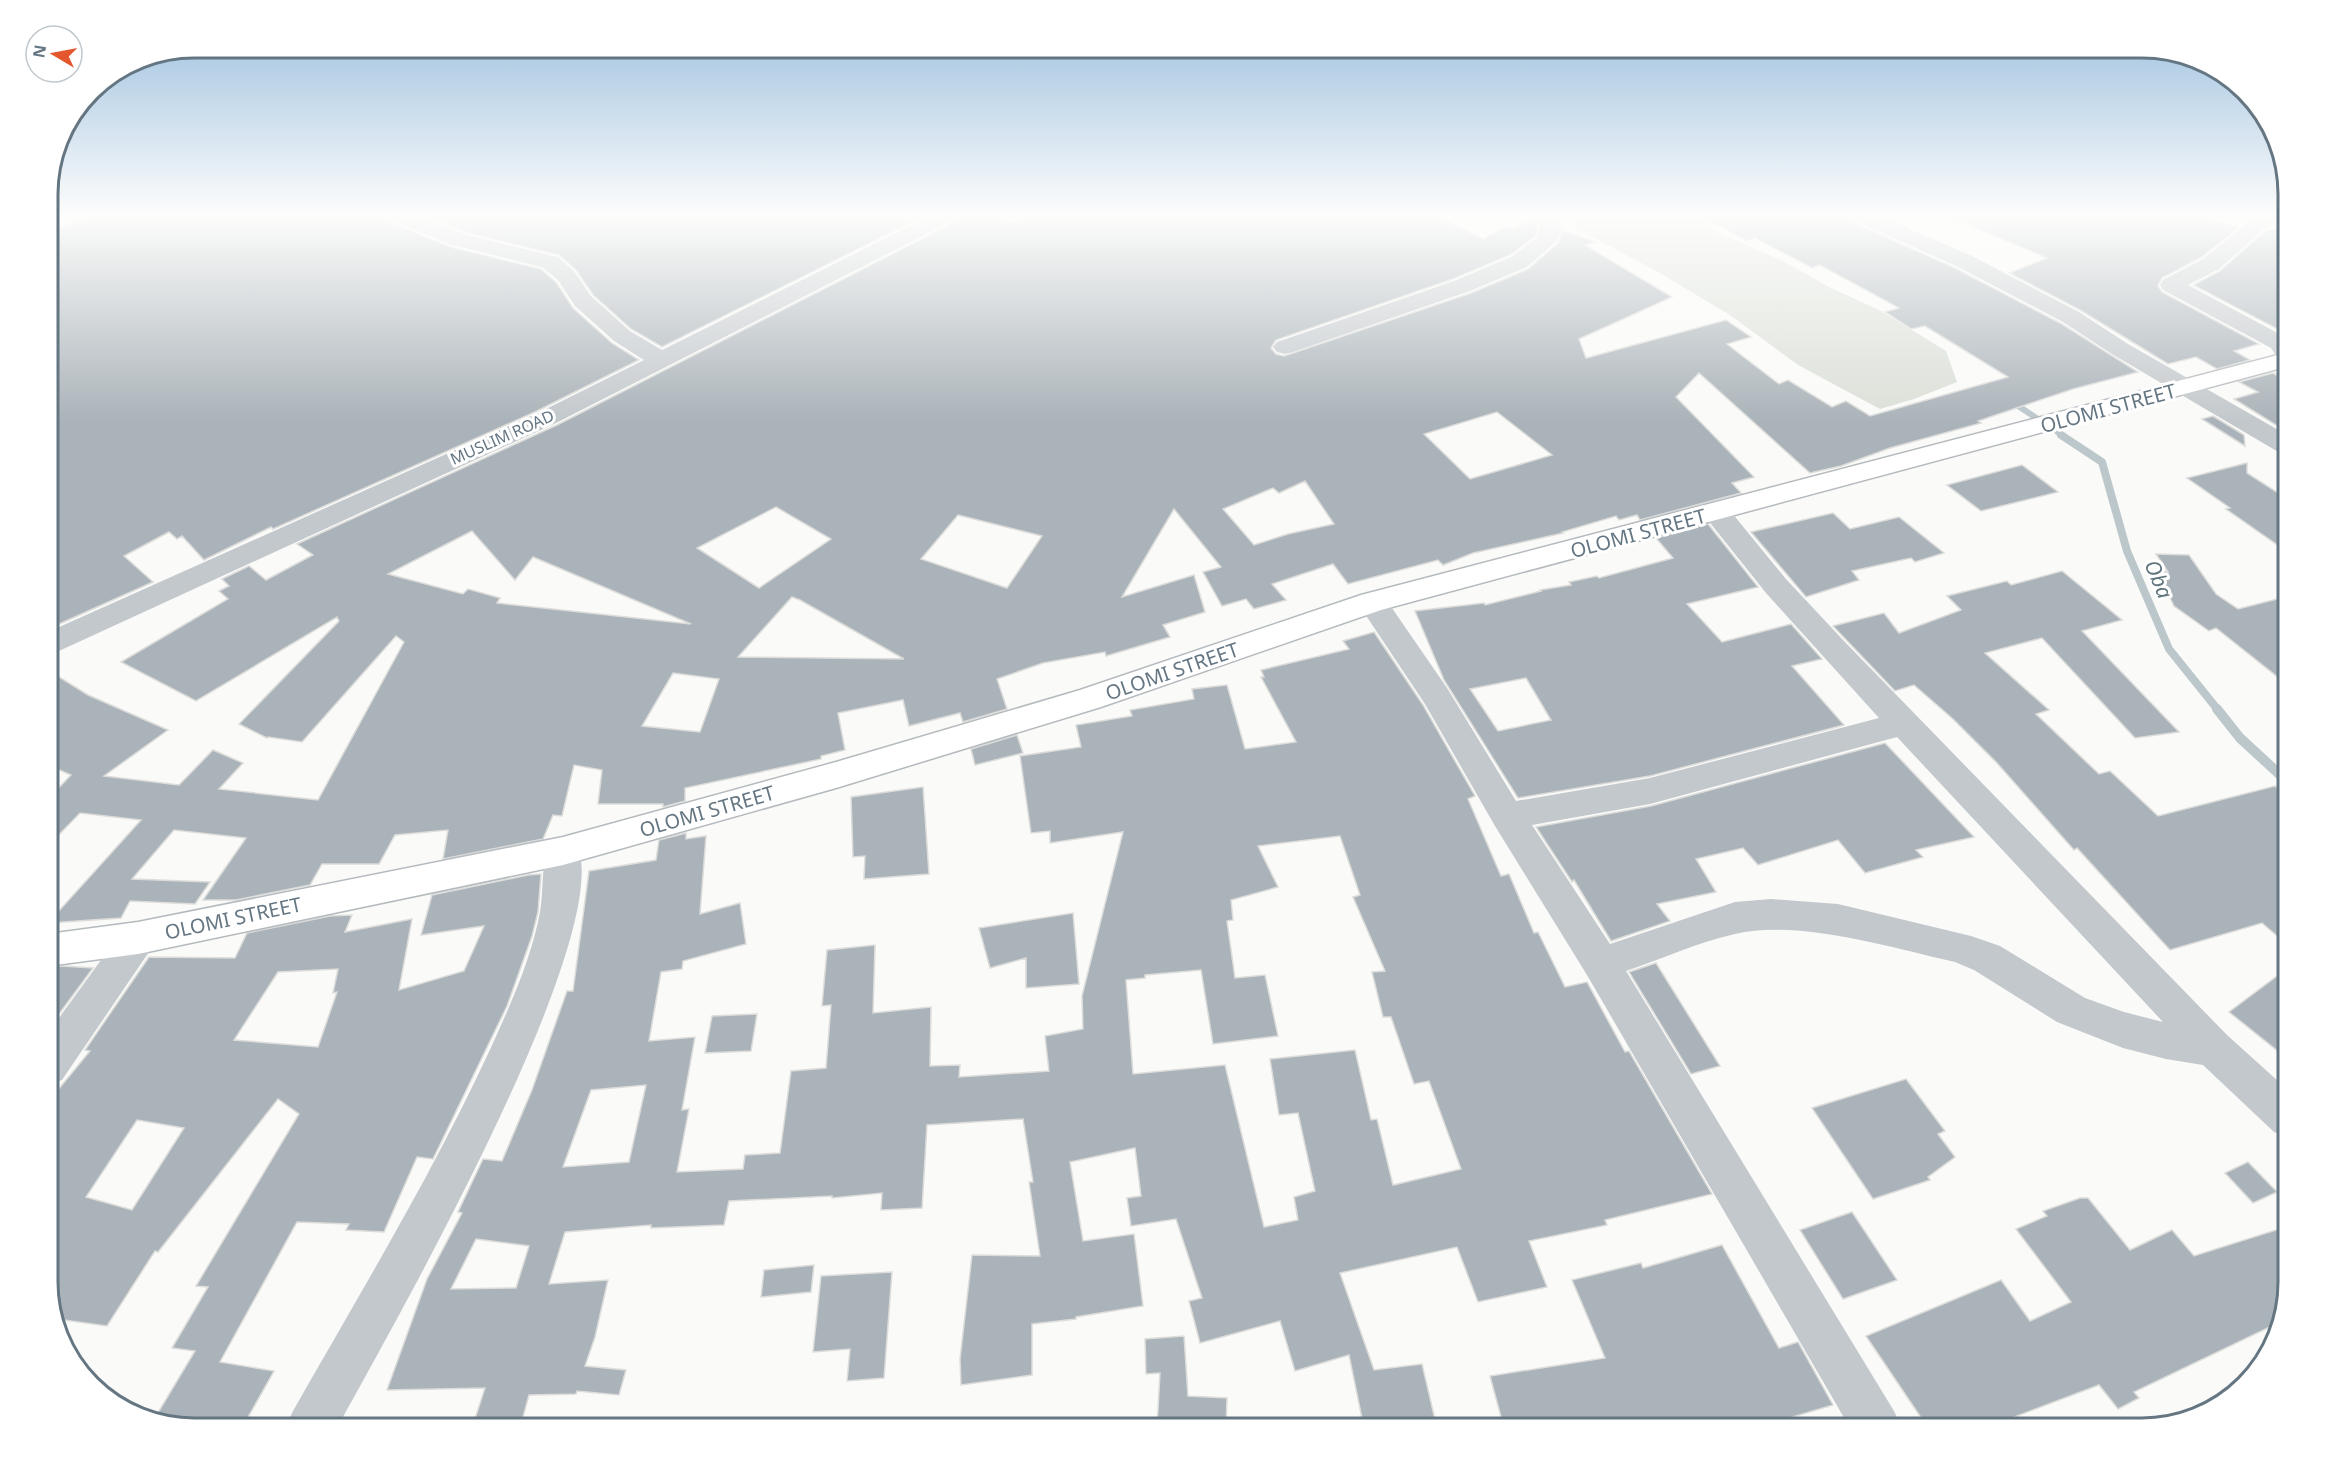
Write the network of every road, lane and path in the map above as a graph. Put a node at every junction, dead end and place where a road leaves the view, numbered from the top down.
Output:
1 (571, 284) edge
2 (813, 284) edge
3 (1467, 284) edge
4 (2008, 284) edge
5 (2173, 284) edge
6 (2278, 342) edge
7 (1285, 347) dead end
8 (661, 360) junction
9 (2278, 360) edge
10 (2189, 387) junction
11 (2278, 440) edge
12 (1718, 513) junction
13 (1372, 602) junction
14 (59, 640) edge
15 (1905, 723) junction
16 (1507, 816) junction
17 (563, 851) junction
18 (138, 938) junction
19 (59, 949) edge
20 (1601, 963) junction
21 (2213, 1048) junction
22 (59, 1051) edge
23 (2278, 1108) edge
24 (316, 1418) edge
25 (1871, 1418) edge

1 - 8 street
2 - 8 street, MUSLIM ROAD
3 - 7 street
4 - 10 street
5 - 6 street
8 - 14 street, MUSLIM ROAD
9 - 10 main road, OLOMI STREET
10 - 11 street
10 - 12 main road, OLOMI STREET
12 - 13 main road, OLOMI STREET
12 - 15 street
13 - 16 street
13 - 17 main road, OLOMI STREET
15 - 16 street
15 - 21 street
16 - 20 street
17 - 18 main road, OLOMI STREET
17 - 24 street
18 - 19 main road, OLOMI STREET
18 - 22 street
20 - 21 street
20 - 25 street
21 - 23 street

